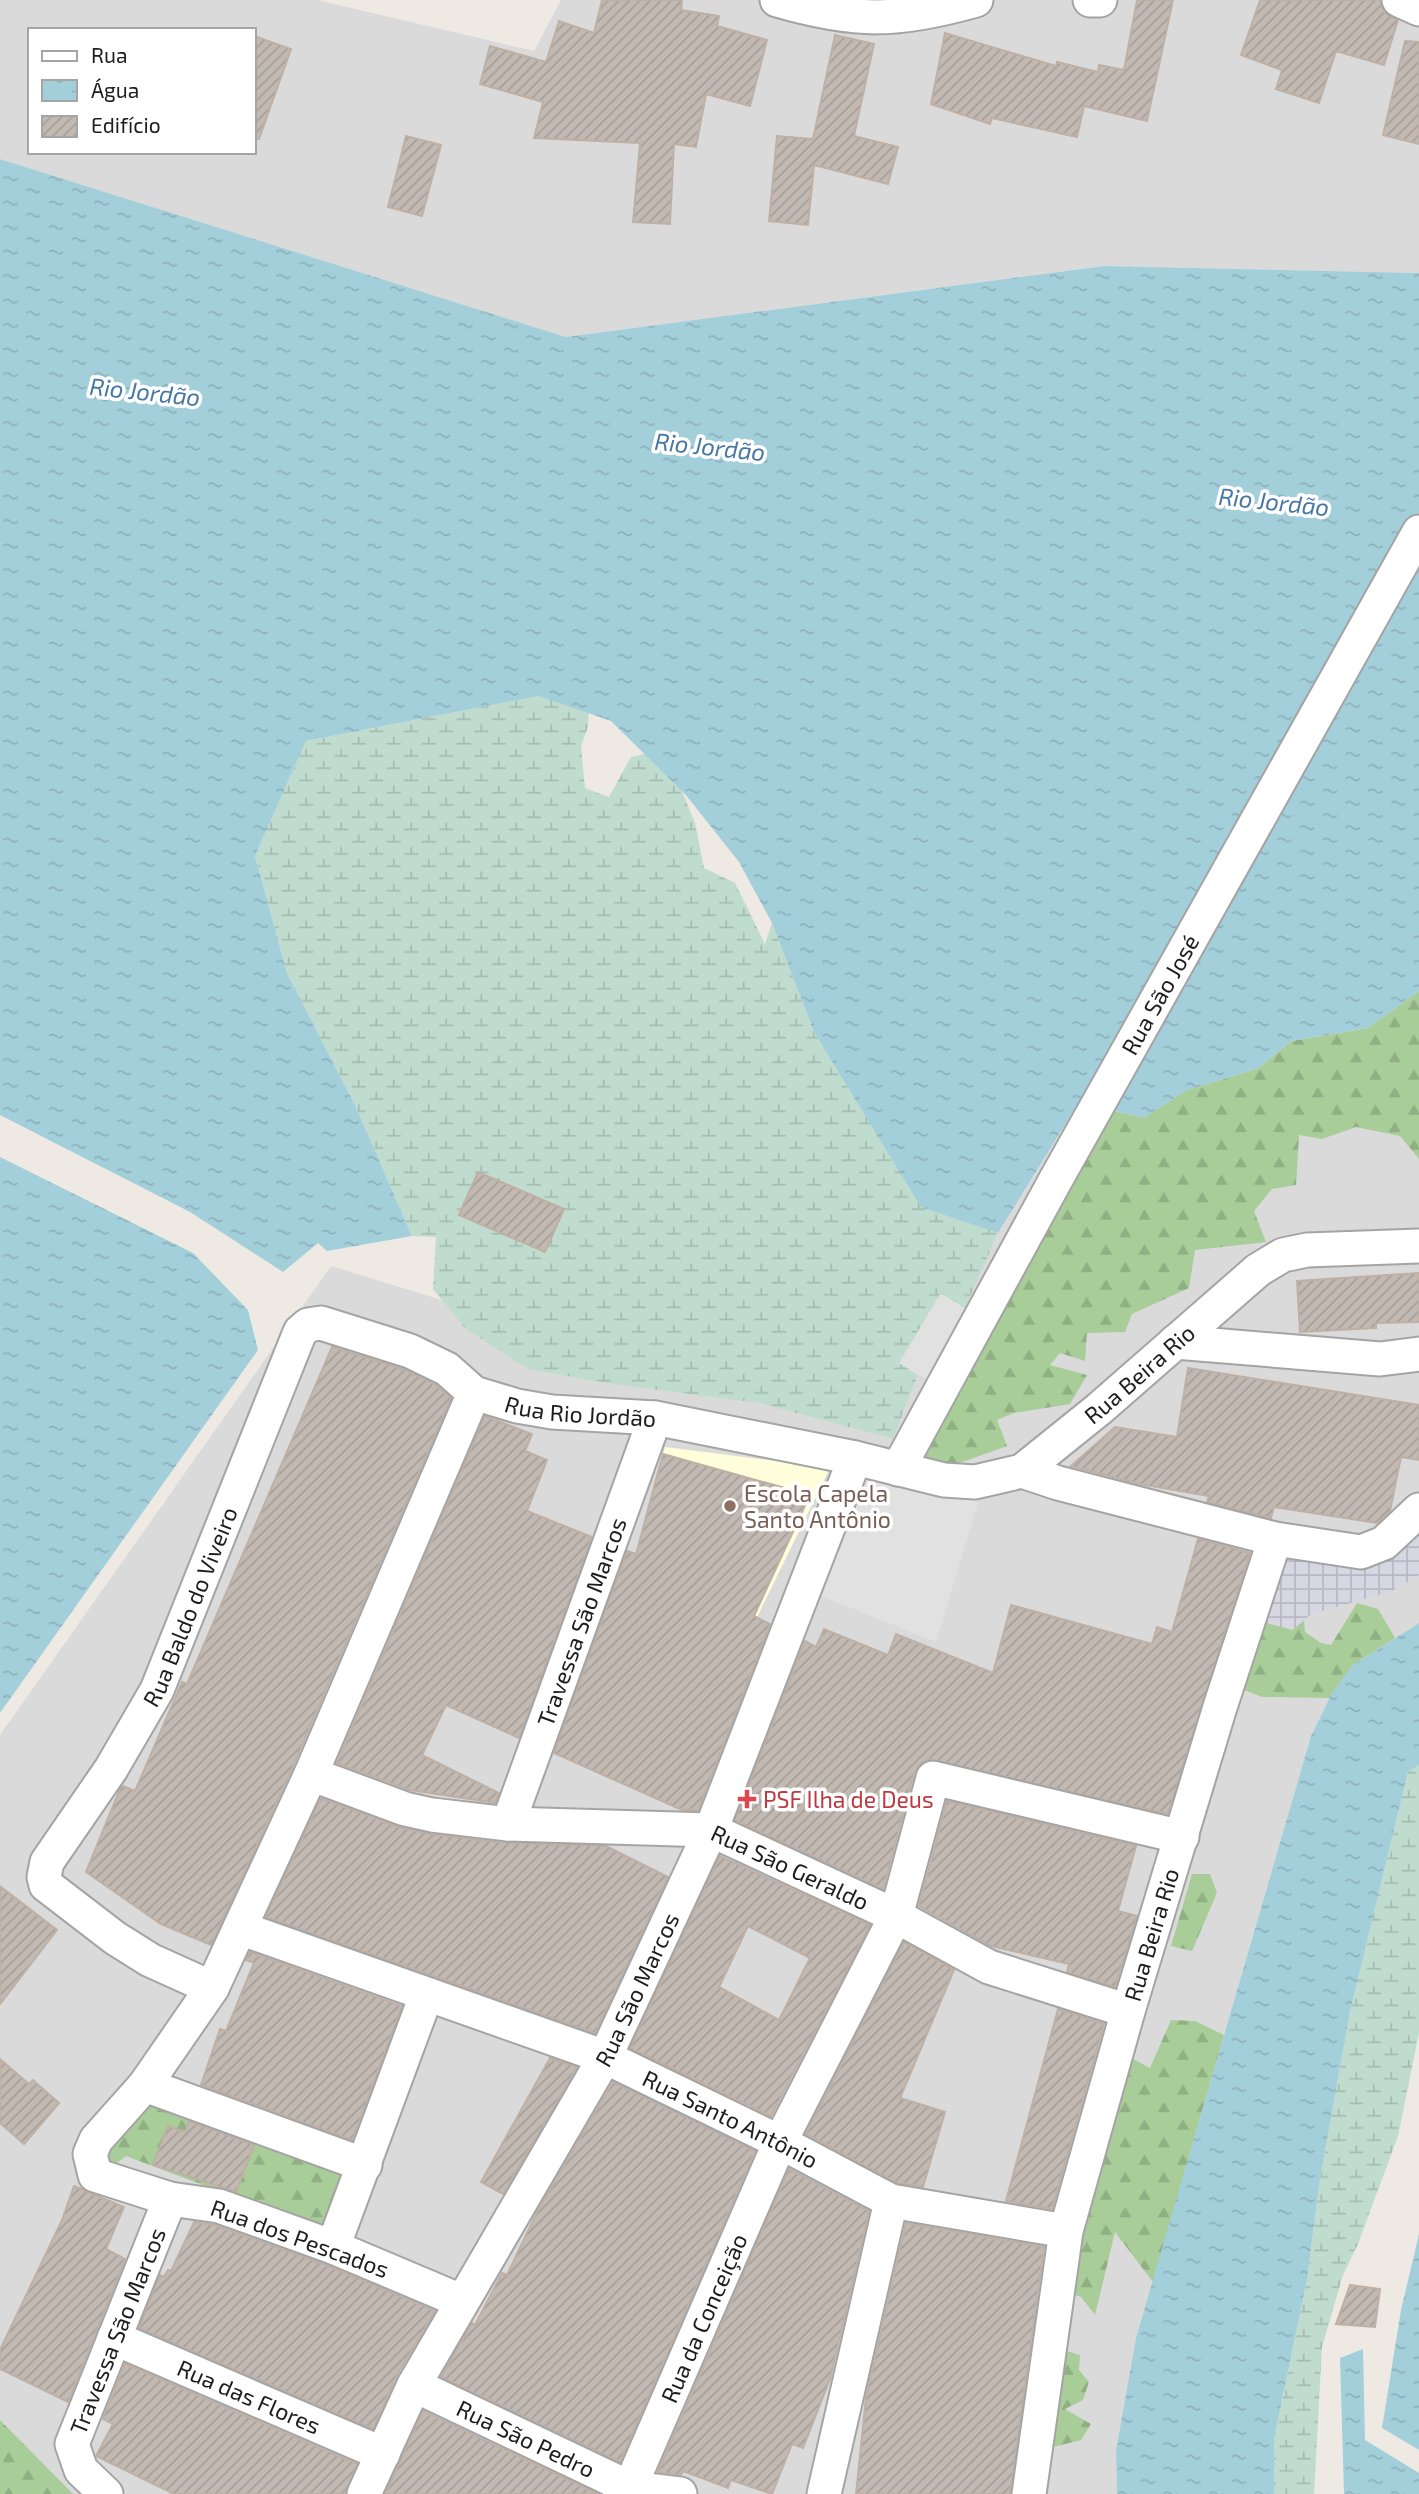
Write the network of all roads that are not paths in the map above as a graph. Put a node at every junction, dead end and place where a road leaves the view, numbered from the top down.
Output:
1 (777, 0) edge
2 (976, 0) edge
3 (1090, 0) edge
4 (1100, 0) edge
5 (1399, 0) edge
6 (1419, 9) edge
7 (1419, 533) edge
8 (1419, 1245) edge
9 (321, 1323) joint
10 (1175, 1342) junction
11 (1419, 1354) edge
12 (474, 1393) junction
13 (655, 1418) junction
14 (855, 1458) junction
15 (901, 1464) junction
16 (1022, 1471) junction
17 (1419, 1510) edge
18 (1275, 1539) junction
19 (311, 1774) junction
20 (508, 1824) junction
21 (711, 1830) junction
22 (1182, 1837) junction
23 (896, 1916) junction
24 (240, 1928) junction
25 (212, 1988) junction
26 (426, 1996) junction
27 (1128, 2011) junction
28 (605, 2057) junction
29 (145, 2085) junction
30 (780, 2142) junction
31 (365, 2165) junction
32 (170, 2199) junction
33 (891, 2201) junction
34 (1066, 2231) junction
35 (333, 2247) junction
36 (461, 2301) junction
37 (114, 2338) junction
38 (414, 2385) junction
39 (383, 2454) junction
40 (628, 2491) edge
41 (106, 2494) edge
42 (364, 2494) edge
43 (680, 2494) edge
44 (824, 2494) edge
45 (1029, 2494) edge

1 - 2 street
3 - 4 street
5 - 6 street
7 - 15 street, Rua São José
8 - 10 street, Rua Beira Rio
9 - 12 street, Rua Rio Jordão
9 - 25 street, Rua Baldo do Viveiro
10 - 11 street
10 - 16 street, Rua Beira Rio
12 - 13 street, Rua Rio Jordão
12 - 19 street
13 - 14 street, Rua Rio Jordão
13 - 20 street, Travessa São Marcos
14 - 15 street, Rua Beira Rio
14 - 21 street, Rua São Marcos
15 - 16 street, Rua Beira Rio
16 - 18 street
17 - 18 street
18 - 22 street, Rua Beira Rio
19 - 20 street, Rua São Geraldo
19 - 24 street
20 - 21 street, Rua São Geraldo
21 - 23 street, Rua São Geraldo
21 - 28 street, Rua São Marcos
22 - 23 street, Rua da Conceição
22 - 27 street, Rua Beira Rio
23 - 27 street, Rua São Geraldo
23 - 30 street, Rua da Conceição
24 - 25 street
24 - 26 street, Rua Santo Antônio
25 - 29 street
26 - 28 street, Rua Santo Antônio
26 - 31 street
27 - 34 street, Rua Beira Rio
28 - 30 street, Rua Santo Antônio
28 - 36 street, Rua São Marcos
29 - 31 street
29 - 32 street, Rua dos Pescados
30 - 33 street, Rua Santo Antônio
30 - 40 street, Rua da Conceição
31 - 35 street
32 - 35 street, Rua dos Pescados
32 - 37 street, Travessa São Marcos
33 - 34 street, Rua Santo Antônio
33 - 44 street
34 - 45 street, Rua Beira Rio
35 - 36 street, Rua dos Pescados
36 - 38 street, Rua São Marcos
37 - 39 street, Rua das Flores
37 - 41 street, Travessa São Marcos
38 - 39 street, Rua São Marcos
38 - 40 street, Rua São Pedro
39 - 42 street, Rua São Marcos
40 - 43 street, Rua São Pedro

